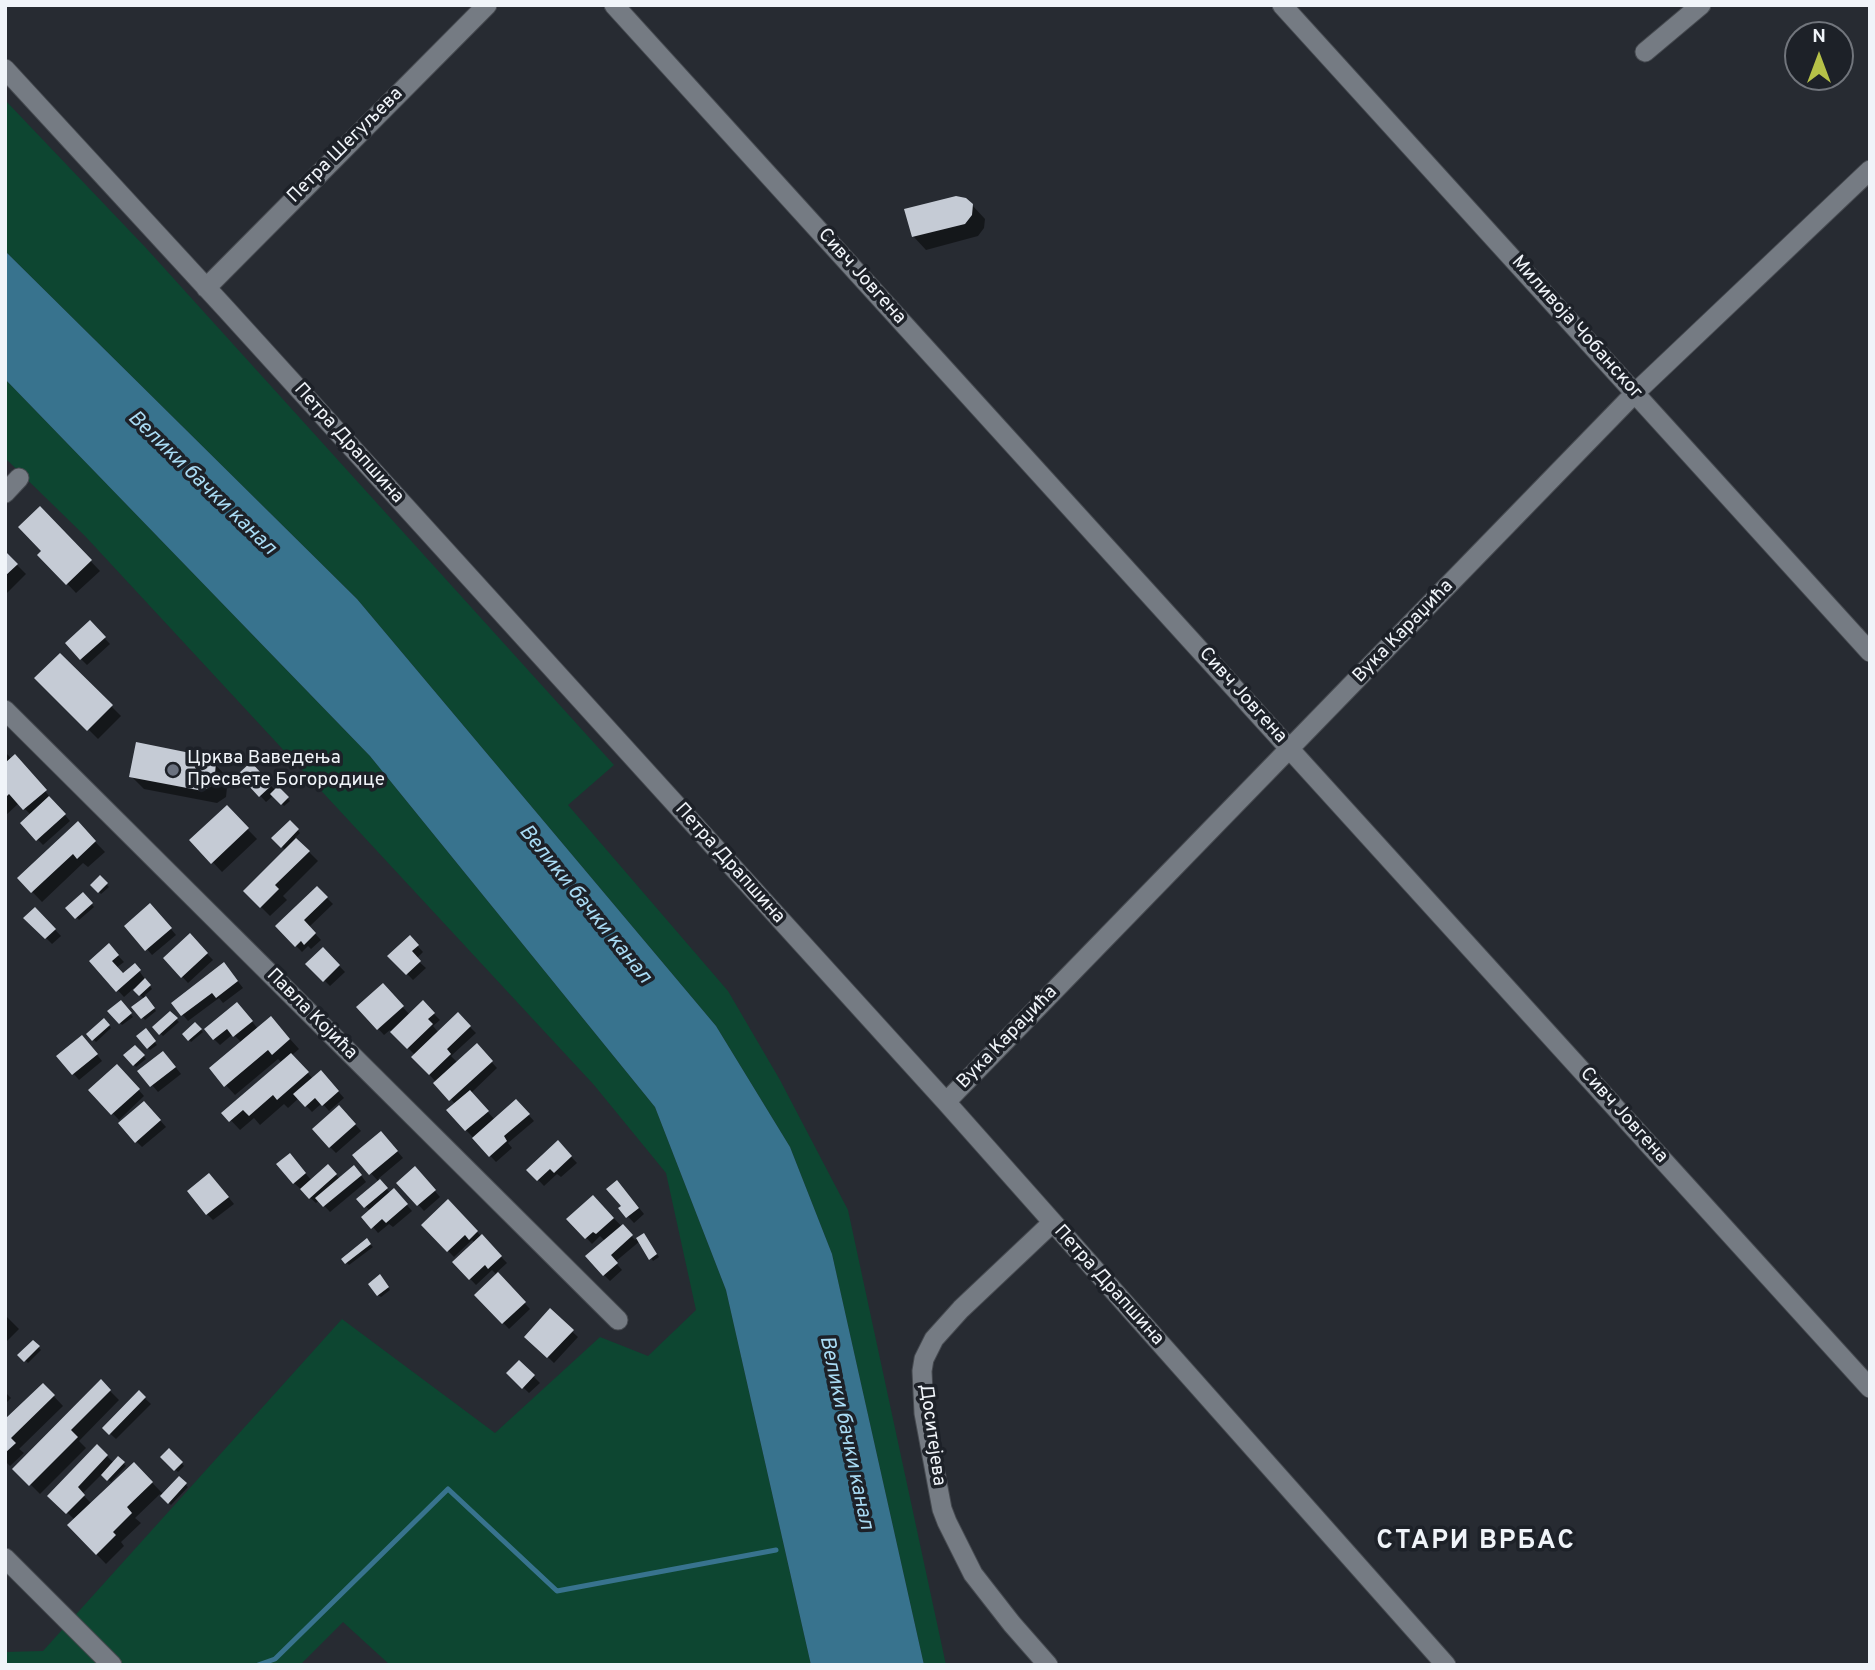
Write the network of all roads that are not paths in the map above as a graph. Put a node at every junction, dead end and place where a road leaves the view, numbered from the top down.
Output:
1 (486, 5) edge
2 (614, 5) edge
3 (1282, 5) edge
4 (1700, 5) edge
5 (1645, 52) dead end
6 (5, 69) edge
7 (1870, 170) edge
8 (206, 288) junction
9 (1635, 393) junction
10 (19, 478) dead end
11 (5, 493) edge
12 (1870, 652) edge
13 (5, 710) edge
14 (1290, 749) junction
15 (946, 1102) junction
16 (1052, 1223) junction
17 (618, 1320) dead end
18 (1870, 1388) edge
19 (5, 1558) edge
20 (112, 1665) edge
21 (1048, 1665) edge
22 (1446, 1665) edge

1 - 8 street, Петра Шегуљева
2 - 14 street, Сивч Јовгена
3 - 9 street, Миливоја Чобанског
4 - 5 street
6 - 8 street, Петра Драпшина
7 - 9 street, Вука Караџића
8 - 15 street, Петра Драпшина
9 - 12 street, Миливоја Чобанског
9 - 14 street, Вука Караџића
10 - 11 street
13 - 17 street, Павла Којића
14 - 15 street, Вука Караџића
14 - 18 street, Сивч Јовгена
15 - 16 street, Петра Драпшина
16 - 21 street, Доситејева
16 - 22 street, Петра Драпшина
19 - 20 street

